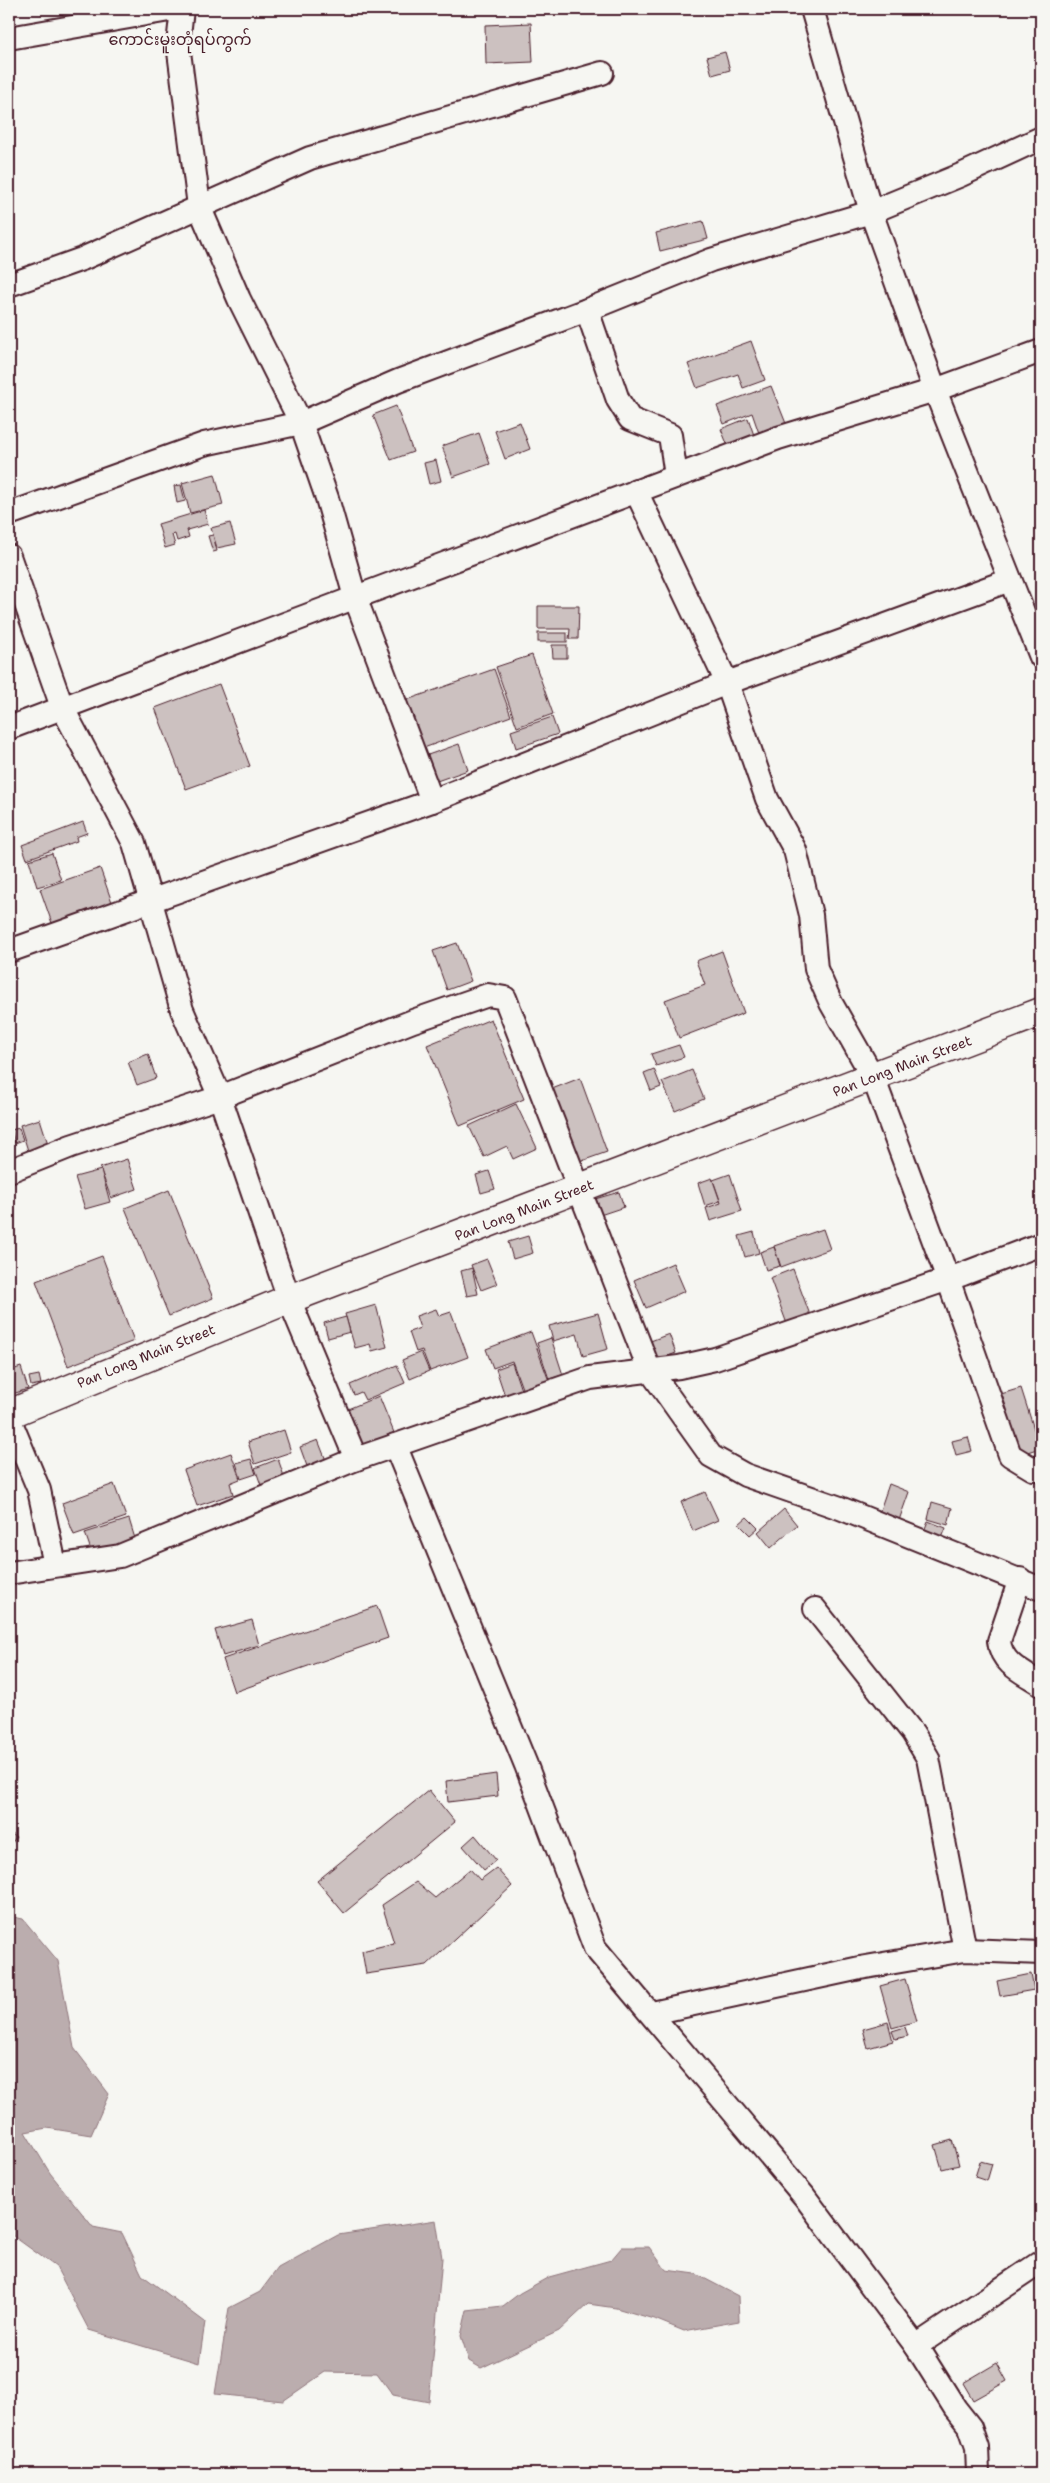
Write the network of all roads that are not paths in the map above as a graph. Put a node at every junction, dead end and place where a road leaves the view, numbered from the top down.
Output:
1 (175, 9) edge
2 (182, 9) edge
3 (812, 9) edge
4 (9, 38) edge
5 (602, 73) dead end
6 (1041, 138) edge
7 (199, 206) junction
8 (871, 212) junction
9 (9, 285) edge
10 (587, 310) junction
11 (1041, 351) edge
12 (935, 390) junction
13 (300, 423) junction
14 (676, 476) junction
15 (636, 491) junction
16 (9, 514) edge
17 (9, 556) edge
18 (1010, 580) junction
19 (355, 597) junction
20 (1041, 657) edge
21 (727, 682) junction
22 (62, 707) junction
23 (9, 728) edge
24 (432, 801) junction
25 (151, 902) junction
26 (9, 951) edge
27 (1041, 1012) edge
28 (873, 1077) junction
29 (220, 1097) junction
30 (9, 1171) edge
31 (579, 1189) junction
32 (1041, 1244) edge
33 (948, 1279) junction
34 (289, 1299) junction
35 (649, 1369) junction
36 (9, 1414) edge
37 (9, 1418) edge
38 (395, 1445) junction
39 (356, 1459) junction
40 (1041, 1469) edge
41 (55, 1565) junction
42 (9, 1573) edge
43 (1020, 1579) junction
44 (1041, 1589) edge
45 (815, 1609) dead end
46 (1041, 1684) edge
47 (965, 1950) junction
48 (1041, 1953) edge
49 (652, 2013) junction
50 (1041, 2262) edge
51 (916, 2346) junction
52 (978, 2474) edge

1 - 4 street
2 - 7 street
3 - 8 street
5 - 7 street
6 - 8 street
7 - 9 street
7 - 13 street
8 - 10 street
8 - 12 street
10 - 13 street
10 - 14 street
11 - 12 street
12 - 14 street
12 - 18 street
13 - 16 street
13 - 19 street
14 - 15 street
15 - 19 street
15 - 21 street
17 - 22 street
18 - 20 street
18 - 21 street
19 - 22 street
19 - 24 street
21 - 24 street
21 - 28 street
22 - 23 street
22 - 25 street
24 - 25 street
25 - 26 street
25 - 29 street
27 - 28 street, Pan Long Main Street
28 - 31 street, Pan Long Main Street
28 - 33 street
29 - 30 street
29 - 31 street
29 - 34 street
31 - 34 street, Pan Long Main Street
31 - 35 street
32 - 33 street
33 - 35 street
33 - 40 street
34 - 36 street, Pan Long Main Street
34 - 39 street
35 - 38 street
35 - 43 street
37 - 41 street
38 - 39 street
38 - 49 street
39 - 41 street
41 - 42 street
43 - 44 street
43 - 46 street
45 - 47 street
47 - 48 street
47 - 49 street
49 - 51 street
50 - 51 street
51 - 52 street

